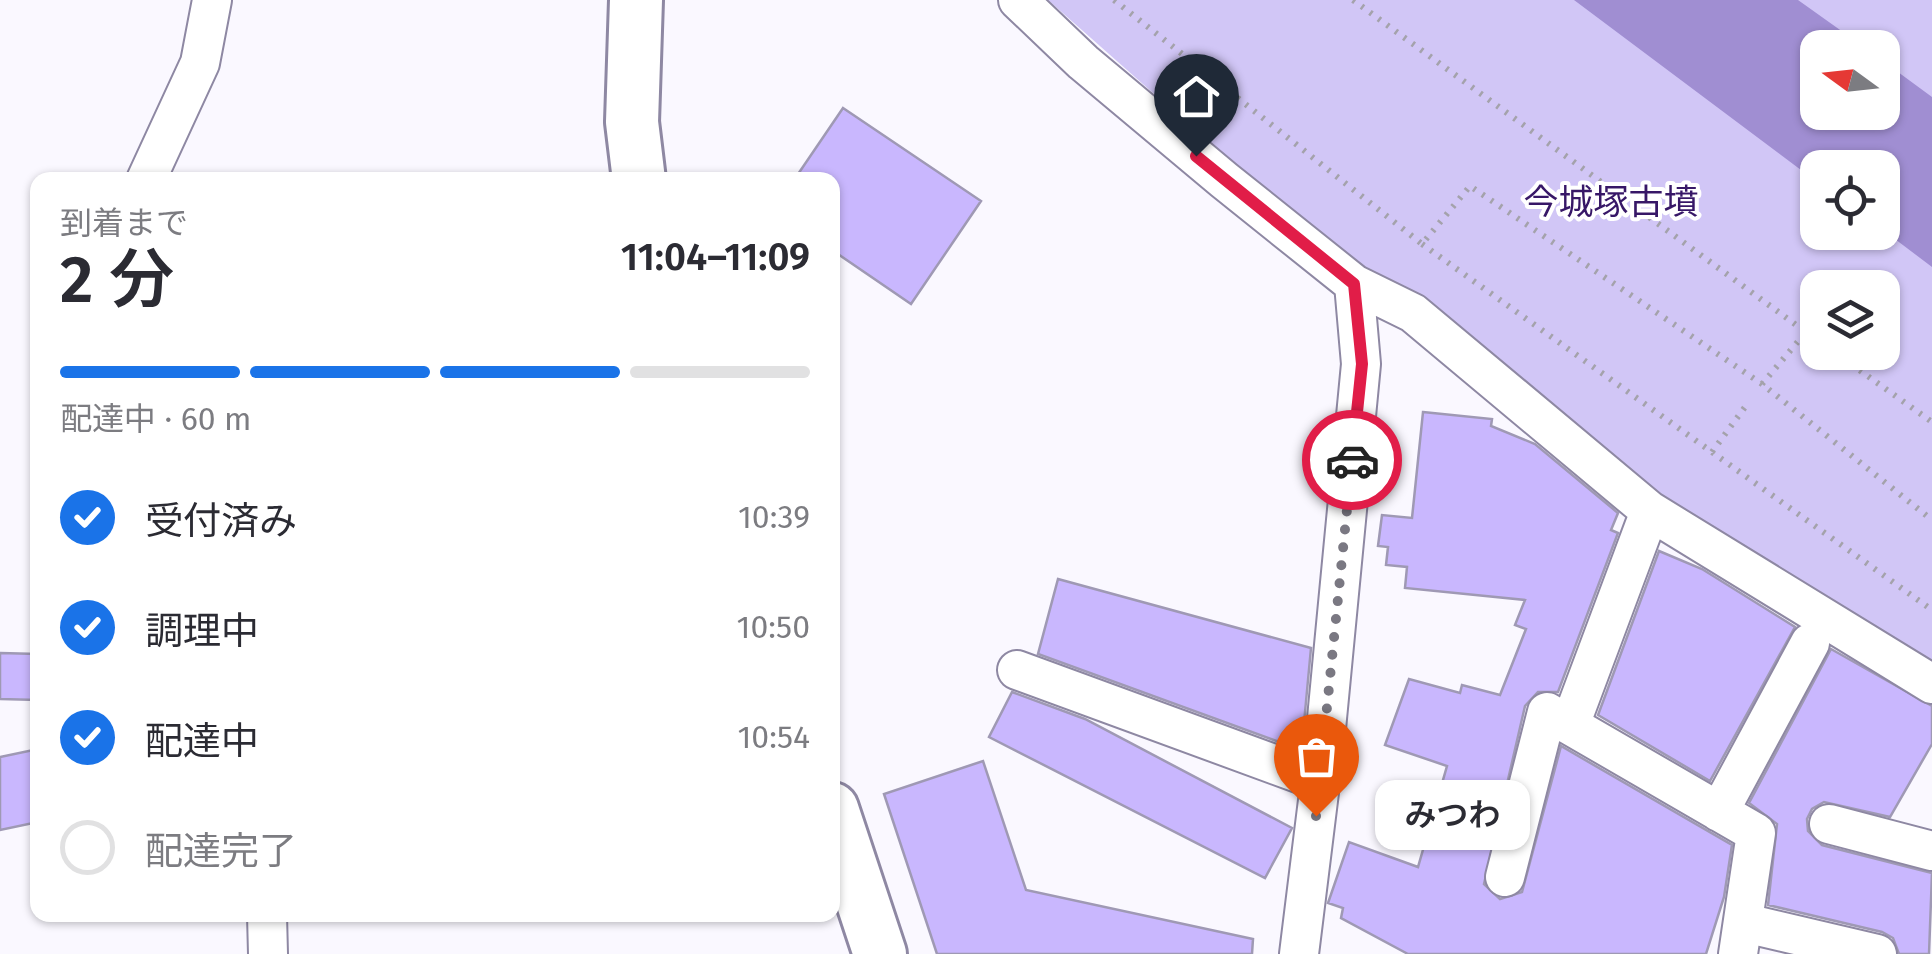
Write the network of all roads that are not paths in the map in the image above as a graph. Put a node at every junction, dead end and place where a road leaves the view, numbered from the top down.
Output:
1 (212, 0) edge
2 (636, 0) edge
3 (1018, 0) edge
4 (150, 172) edge
5 (639, 172) edge
6 (1354, 284) junction
7 (1650, 511) junction
8 (1810, 643) dead end
9 (1017, 670) dead end
10 (1932, 684) edge
11 (1570, 725) junction
12 (1320, 781) junction
13 (1719, 812) junction
14 (1829, 824) dead end
15 (840, 833) edge
16 (1932, 851) edge
17 (1505, 877) dead end
18 (268, 922) edge
19 (1741, 939) edge
20 (268, 954) edge
21 (880, 954) edge
22 (1299, 954) edge
23 (1877, 954) edge

1 - 4 street
2 - 5 street
3 - 6 street
6 - 7 street
6 - 12 street
7 - 10 street
7 - 11 street
8 - 13 street
9 - 12 street
11 - 13 street
11 - 17 street
12 - 22 street
13 - 19 street
14 - 16 street
15 - 21 street
18 - 20 street
19 - 23 street

